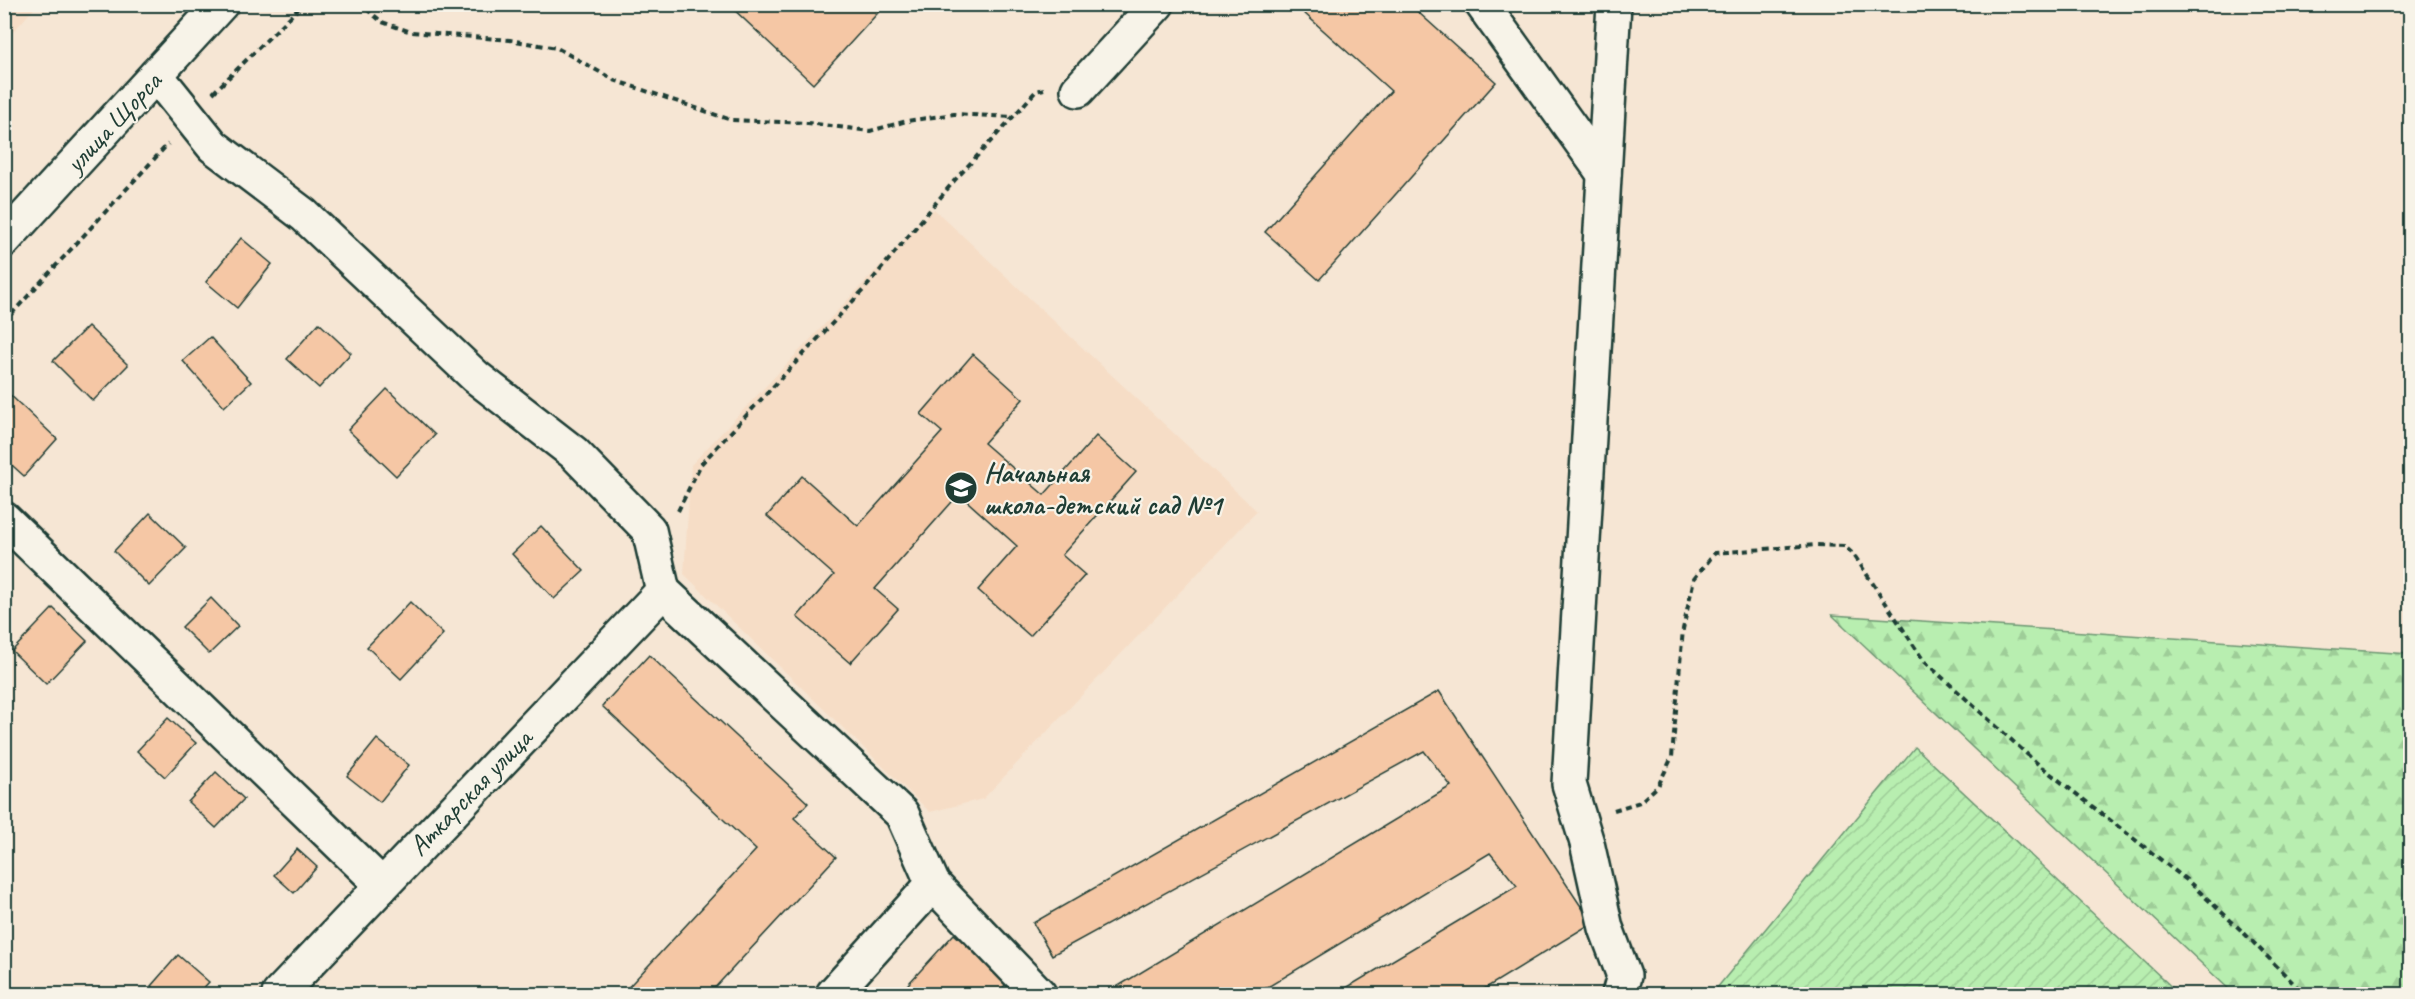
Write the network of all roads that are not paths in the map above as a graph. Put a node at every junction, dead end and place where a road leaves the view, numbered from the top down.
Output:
1 (221, 4) edge
2 (1156, 4) edge
3 (1482, 4) edge
4 (1614, 4) edge
5 (156, 75) junction
6 (1078, 90) road end
7 (1604, 174) junction
8 (4, 240) edge
9 (4, 519) edge
10 (663, 591) junction
11 (933, 884) junction
12 (382, 885) junction
13 (279, 994) edge
14 (833, 994) edge
15 (1039, 994) edge
16 (1619, 994) edge

1 - 5 street, улица Щорса
2 - 6 street
3 - 7 street
4 - 7 street
5 - 8 street, улица Щорса
5 - 10 street
7 - 16 street
9 - 12 street
10 - 11 street
10 - 12 street, Аткарская улица
11 - 14 street
11 - 15 street
12 - 13 street, Аткарская улица

